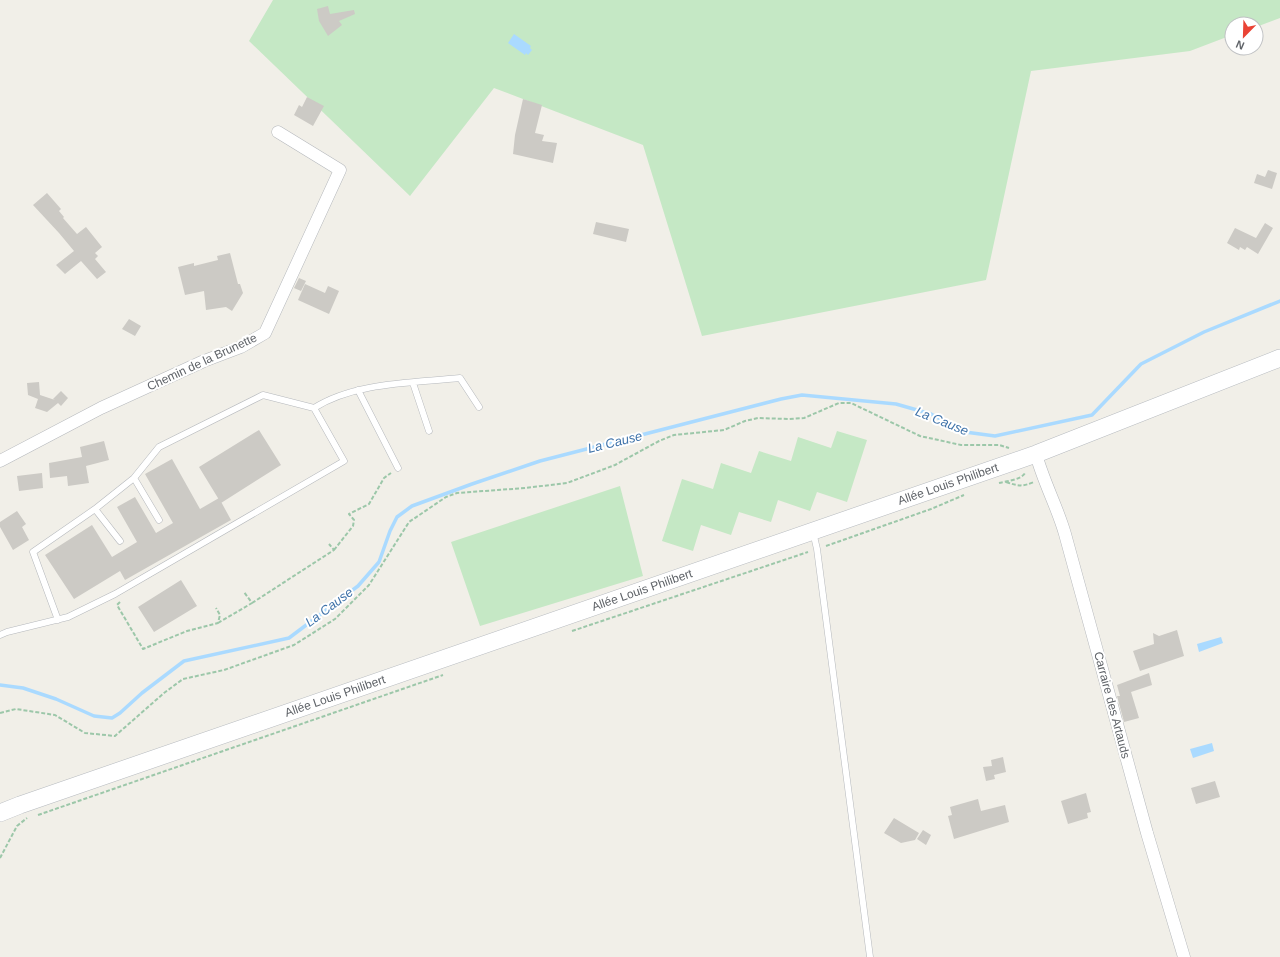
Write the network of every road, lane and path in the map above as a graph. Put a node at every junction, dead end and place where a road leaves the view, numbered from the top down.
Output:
1 (278, 132) dead end
2 (1280, 358) edge
3 (413, 383) junction
4 (358, 390) junction
5 (479, 407) dead end
6 (314, 408) junction
7 (429, 431) dead end
8 (1012, 449) dead end
9 (1037, 458) junction
10 (0, 461) edge
11 (398, 468) joint
12 (134, 478) junction
13 (1044, 478) junction
14 (1005, 482) junction
15 (998, 483) dead end
16 (968, 494) dead end
17 (95, 509) junction
18 (159, 520) dead end
19 (813, 531) junction
20 (120, 541) dead end
21 (329, 544) dead end
22 (816, 549) junction
23 (334, 550) junction
24 (244, 592) dead end
25 (116, 594) junction
26 (252, 603) junction
27 (216, 608) dead end
28 (58, 620) junction
29 (218, 623) junction
30 (571, 631) dead end
31 (0, 635) edge
32 (444, 675) dead end
33 (0, 713) edge
34 (26, 810) junction
35 (0, 813) edge
36 (0, 858) edge
37 (870, 957) edge
38 (1184, 957) edge

1 - 10 street, Chemin de la Brunette
2 - 9 street, Allée Louis Philibert
3 - 4 lane
3 - 5 lane
3 - 7 lane
4 - 6 lane
4 - 11 lane
6 - 12 lane
6 - 25 lane
8 - 33 path
9 - 13 street, Carraire des Artauds
9 - 14 path
9 - 19 street, Allée Louis Philibert
11 - 23 path
12 - 17 lane
12 - 18 lane
13 - 14 path
13 - 38 street, Carraire des Artauds
14 - 15 path
16 - 22 path
17 - 20 lane
17 - 28 lane
19 - 22 lane
19 - 34 street, Allée Louis Philibert
21 - 23 path
22 - 30 path
22 - 37 lane
23 - 26 path
24 - 26 path
25 - 28 lane
25 - 29 path
26 - 29 path
27 - 29 path
28 - 31 lane
32 - 34 path
34 - 35 street, Allée Louis Philibert
34 - 36 path

